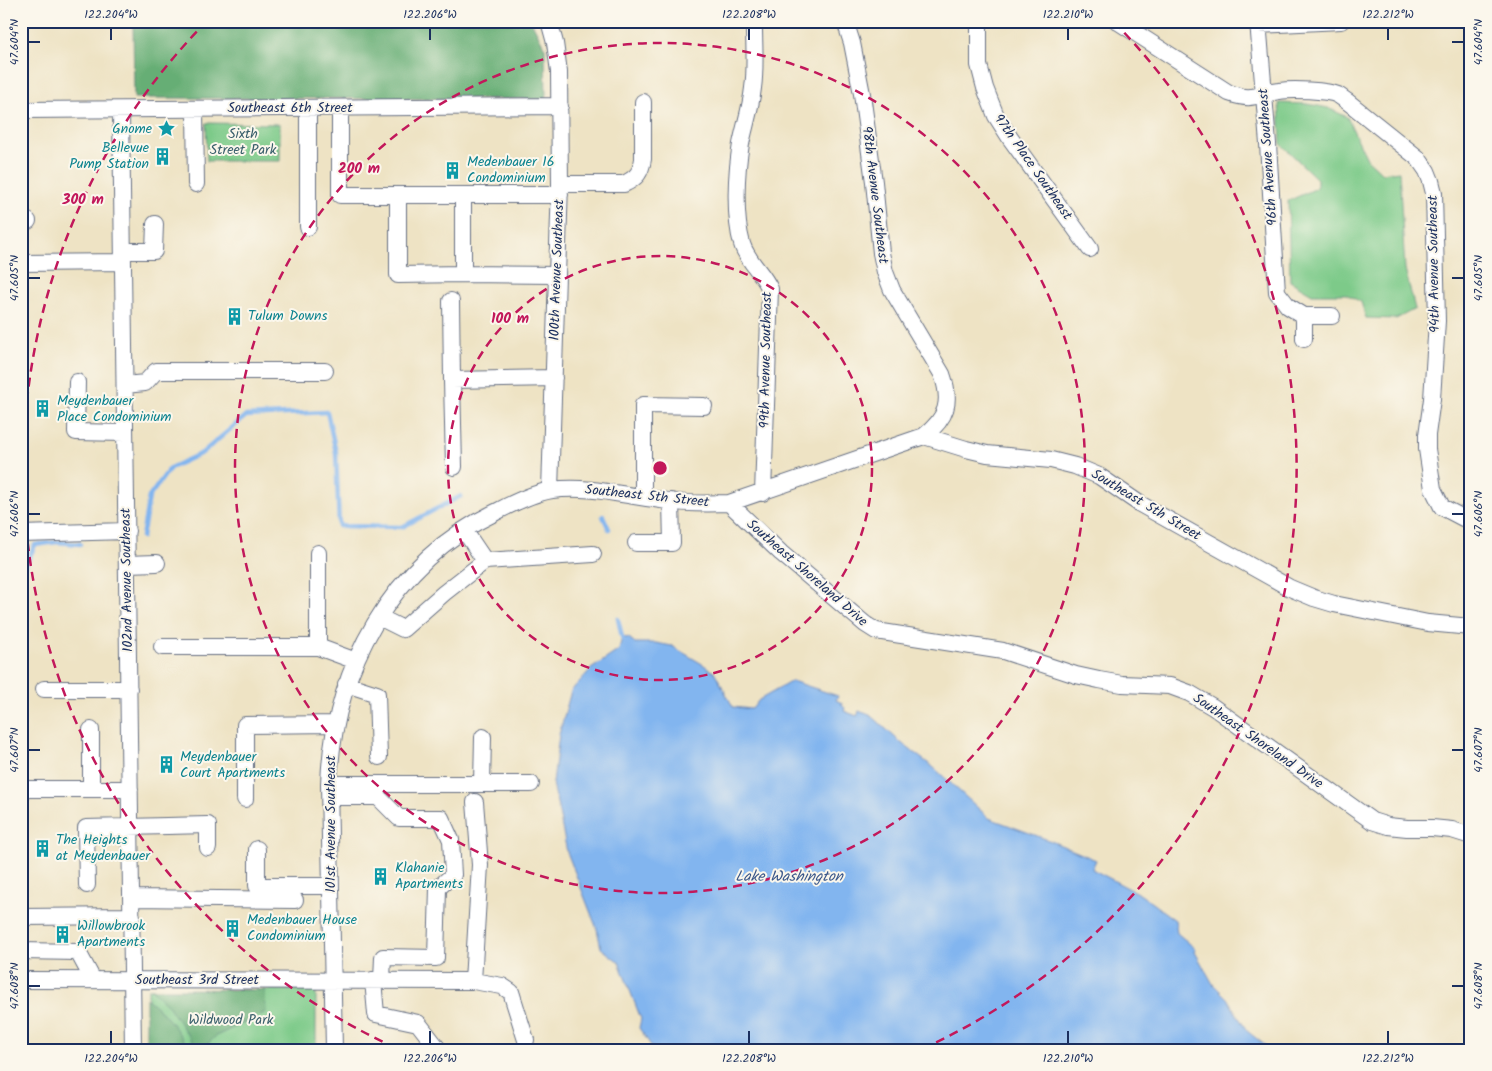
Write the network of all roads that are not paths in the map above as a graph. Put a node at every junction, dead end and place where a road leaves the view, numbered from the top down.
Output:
1 (549, 21) edge
2 (845, 21) edge
3 (979, 21) edge
4 (1117, 21) edge
5 (1341, 21) edge
6 (1258, 23) edge
7 (754, 26) dead end
8 (1263, 95) junction
9 (643, 102) dead end
10 (560, 106) junction
11 (308, 108) junction
12 (340, 108) junction
13 (195, 109) junction
14 (21, 110) edge
15 (121, 110) junction
16 (196, 184) dead end
17 (560, 190) junction
18 (398, 195) junction
19 (463, 195) junction
20 (155, 224) dead end
21 (308, 227) dead end
22 (1090, 249) dead end
23 (123, 257) junction
24 (21, 263) edge
25 (463, 274) junction
26 (557, 275) junction
27 (451, 301) dead end
28 (1304, 316) junction
29 (1332, 316) dead end
30 (1304, 339) dead end
31 (325, 371) dead end
32 (554, 378) junction
33 (452, 380) junction
34 (77, 382) dead end
35 (124, 385) junction
36 (704, 406) dead end
37 (125, 433) junction
38 (924, 436) junction
39 (454, 467) dead end
40 (550, 490) junction
41 (763, 492) junction
42 (643, 497) junction
43 (671, 501) junction
44 (729, 503) junction
45 (1471, 520) edge
46 (464, 530) junction
47 (127, 532) junction
48 (21, 534) edge
49 (636, 543) dead end
50 (318, 553) dead end
51 (593, 554) dead end
52 (485, 561) junction
53 (157, 563) dead end
54 (127, 564) junction
55 (379, 617) junction
56 (1471, 627) edge
57 (162, 647) dead end
58 (318, 647) junction
59 (356, 661) junction
60 (346, 684) junction
61 (44, 689) dead end
62 (129, 689) junction
63 (336, 724) junction
64 (91, 730) dead end
65 (483, 737) dead end
66 (379, 757) dead end
67 (482, 784) junction
68 (531, 784) dead end
69 (21, 789) edge
70 (91, 789) junction
71 (130, 789) junction
72 (330, 791) junction
73 (245, 799) dead end
74 (475, 802) dead end
75 (131, 826) junction
76 (1471, 836) edge
77 (208, 848) dead end
78 (257, 849) dead end
79 (87, 885) dead end
80 (331, 886) junction
81 (132, 898) junction
82 (295, 900) dead end
83 (132, 916) junction
84 (21, 917) edge
85 (21, 951) edge
86 (21, 980) edge
87 (93, 980) junction
88 (132, 980) junction
89 (332, 980) junction
90 (378, 980) junction
91 (473, 981) junction
92 (526, 1040) dead end
93 (133, 1050) edge
94 (334, 1050) edge
95 (439, 1050) edge

1 - 10 street, 100th Avenue Southeast
2 - 38 street, 98th Avenue Southeast
3 - 22 street, 97th Place Southeast
4 - 8 street
5 - 6 street
6 - 8 street, 96th Avenue Southeast
7 - 41 street, 99th Avenue Southeast
8 - 28 street, 96th Avenue Southeast
8 - 45 street, 94th Avenue Southeast
9 - 17 street
10 - 12 street, Southeast 6th Street
10 - 17 street, 100th Avenue Southeast
11 - 12 street, Southeast 6th Street
11 - 13 street, Southeast 6th Street
11 - 21 street
12 - 18 street
13 - 15 street, Southeast 6th Street
13 - 16 street
14 - 15 street, Southeast 6th Street
15 - 23 street, 102nd Avenue Southeast
17 - 19 street
17 - 26 street, 100th Avenue Southeast
18 - 19 street
18 - 25 street
19 - 25 street
20 - 23 street
23 - 24 street
23 - 35 street, 102nd Avenue Southeast
25 - 26 street
26 - 32 street, 100th Avenue Southeast
27 - 33 street
28 - 29 street
28 - 30 street
31 - 35 street
32 - 33 street
32 - 40 street, 100th Avenue Southeast
33 - 39 street
34 - 37 street
35 - 37 street, 102nd Avenue Southeast
36 - 42 street
37 - 47 street, 102nd Avenue Southeast
38 - 41 street, Southeast 5th Street
38 - 56 street, Southeast 5th Street
40 - 42 street, Southeast 5th Street
40 - 46 street, 101st Avenue Southeast
41 - 44 street, Southeast 5th Street
42 - 43 street, Southeast 5th Street
43 - 44 street, Southeast 5th Street
43 - 49 street
44 - 76 street, Southeast Shoreland Drive
46 - 52 street
46 - 55 street, 101st Avenue Southeast
47 - 48 street
47 - 54 street, 102nd Avenue Southeast
50 - 58 street
51 - 52 street
52 - 55 street
53 - 54 street
54 - 62 street, 102nd Avenue Southeast
55 - 59 street, 101st Avenue Southeast
57 - 58 street
58 - 59 street
59 - 60 street, 101st Avenue Southeast
60 - 63 street, 101st Avenue Southeast
60 - 66 street
61 - 62 street
62 - 71 street, 102nd Avenue Southeast
63 - 72 street, 101st Avenue Southeast
63 - 73 street
64 - 70 street
65 - 67 street
67 - 68 street
67 - 72 street
69 - 70 street
70 - 71 street
71 - 75 street, 102nd Avenue Southeast
72 - 80 street, 101st Avenue Southeast
72 - 90 street
74 - 91 street
75 - 77 street
75 - 79 street
75 - 81 street, 102nd Avenue Southeast
78 - 80 street
80 - 89 street, 101st Avenue Southeast
81 - 82 street
81 - 83 street, 102nd Avenue Southeast
83 - 84 street
83 - 88 street, 102nd Avenue Southeast
85 - 87 street
86 - 87 street, Southeast 3rd Street
87 - 88 street, Southeast 3rd Street
88 - 89 street, Southeast 3rd Street
88 - 93 street, 102nd Avenue Southeast
89 - 90 street, Southeast 3rd Street
89 - 94 street, 101st Avenue Southeast
90 - 91 street, Southeast 3rd Street
90 - 95 street
91 - 92 street, Southeast 3rd Street

